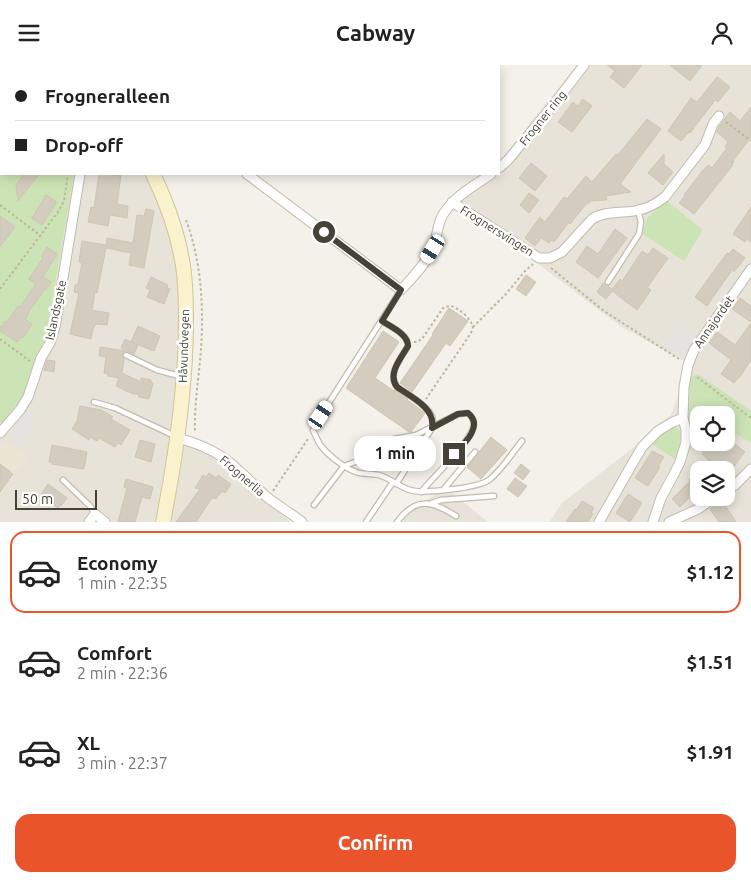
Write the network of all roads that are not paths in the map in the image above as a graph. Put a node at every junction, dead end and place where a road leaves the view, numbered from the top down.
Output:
1 (584, 65) edge
2 (718, 115) road end
3 (500, 167) edge
4 (80, 175) edge
5 (153, 175) edge
6 (247, 175) edge
7 (489, 175) edge
8 (452, 202) junction
9 (638, 210) junction
10 (751, 269) edge
11 (608, 282) dead end
12 (401, 290) junction
13 (382, 321) junction
14 (126, 355) dead end
15 (184, 377) junction
16 (94, 402) dead end
17 (683, 418) junction
18 (432, 428) junction
19 (0, 433) edge
20 (178, 438) junction
21 (522, 441) dead end
22 (475, 452) dead end
23 (344, 466) junction
24 (751, 469) edge
25 (63, 480) dead end
26 (394, 483) junction
27 (735, 485) edge
28 (443, 490) junction
29 (421, 492) junction
30 (494, 496) dead end
31 (430, 503) junction
32 (314, 505) dead end
33 (702, 506) edge
34 (456, 516) dead end
35 (92, 518) edge
36 (105, 522) edge
37 (163, 522) edge
38 (302, 522) edge
39 (366, 522) edge
40 (398, 522) edge
41 (599, 522) edge
42 (653, 522) edge
43 (669, 522) edge

1 - 3 street, Frogner ring
2 - 9 street, Frognersvingen
4 - 19 street, Islandsgate
5 - 15 main road, Håvundvegen
6 - 12 street
7 - 8 street
8 - 9 street, Frognersvingen
8 - 12 street
9 - 11 lane
10 - 17 street, Annajordet
12 - 13 lane
13 - 18 lane
13 - 23 lane
14 - 15 lane
15 - 20 main road, Håvundvegen
16 - 20 lane
17 - 41 street
17 - 42 street, Annajordet
18 - 23 lane
18 - 26 lane
18 - 29 lane
20 - 37 main road, Håvundvegen
20 - 38 street, Frognerlia
21 - 28 lane
22 - 28 lane
23 - 26 lane
23 - 32 lane
24 - 27 street
25 - 35 lane
26 - 29 lane
26 - 39 lane
28 - 29 lane
30 - 31 lane
31 - 34 lane
31 - 40 lane
33 - 43 street
35 - 36 street

